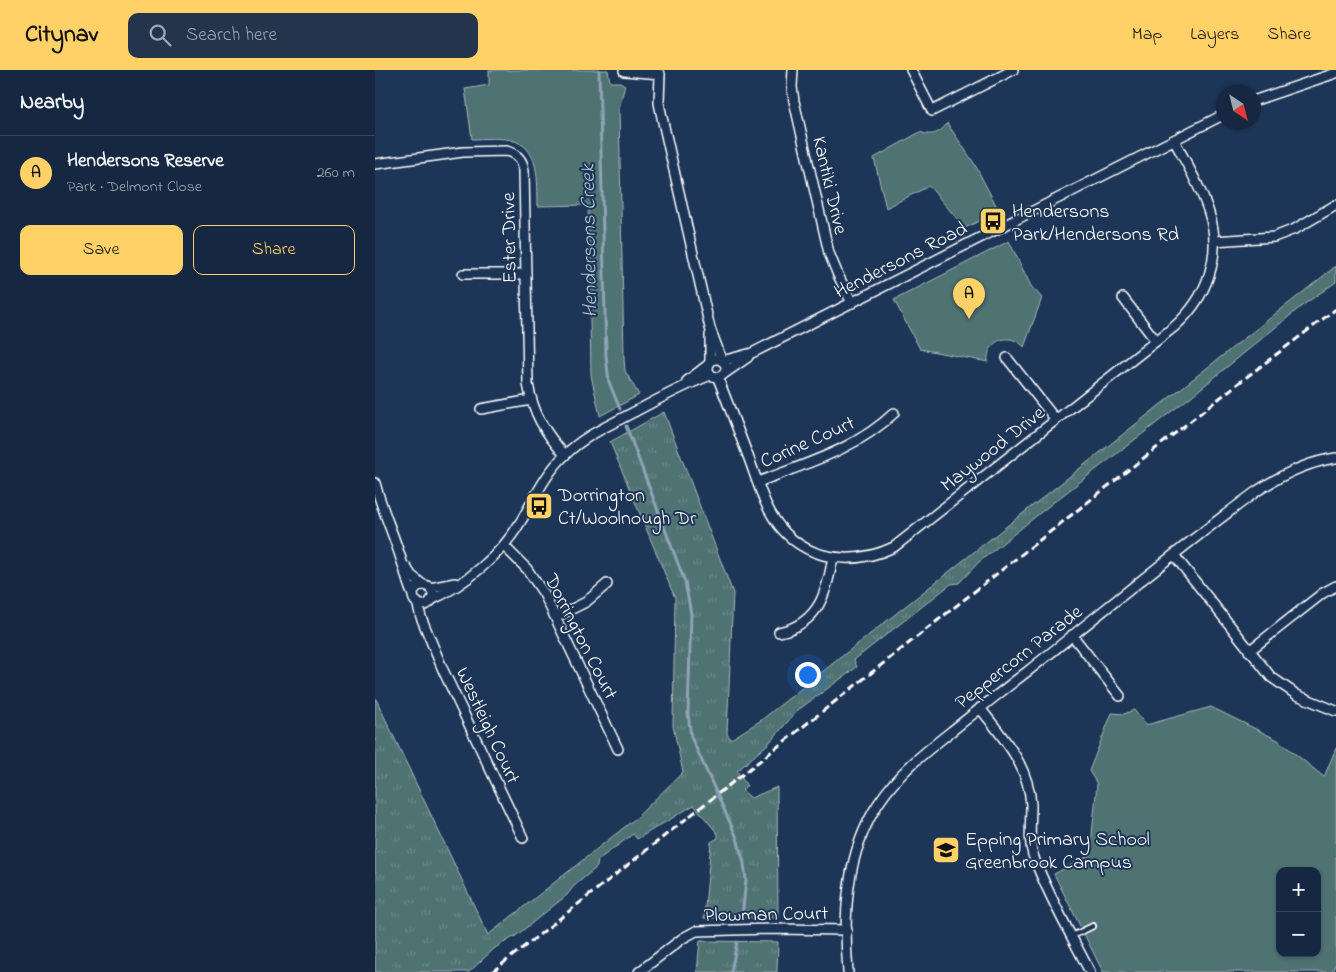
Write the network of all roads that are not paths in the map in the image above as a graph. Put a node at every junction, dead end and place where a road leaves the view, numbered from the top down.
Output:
1 (793, 70) edge
2 (911, 70) edge
3 (1013, 70) edge
4 (624, 71) edge
5 (660, 72) edge
6 (1328, 73) edge
7 (1261, 98) edge
8 (1216, 119) edge
9 (1174, 140) junction
10 (375, 164) edge
11 (1336, 205) edge
12 (1214, 241) junction
13 (463, 274) dead end
14 (526, 274) junction
15 (1123, 298) dead end
16 (852, 303) junction
17 (710, 328) junction
18 (1155, 341) junction
19 (752, 354) junction
20 (1007, 358) dead end
21 (722, 361) junction
22 (709, 363) junction
23 (718, 375) junction
24 (677, 389) junction
25 (531, 400) junction
26 (481, 408) dead end
27 (894, 413) dead end
28 (1056, 420) junction
29 (565, 454) junction
30 (1336, 458) edge
31 (758, 482) junction
32 (375, 483) edge
33 (504, 546) junction
34 (1174, 555) junction
35 (833, 557) junction
36 (403, 563) junction
37 (465, 579) junction
38 (607, 584) dead end
39 (1336, 586) edge
40 (427, 587) junction
41 (415, 599) junction
42 (429, 602) junction
43 (556, 617) junction
44 (425, 625) junction
45 (779, 632) dead end
46 (1073, 635) junction
47 (1249, 651) junction
48 (1120, 696) dead end
49 (980, 708) junction
50 (1336, 711) edge
51 (618, 749) dead end
52 (523, 838) dead end
53 (1093, 926) dead end
54 (847, 930) junction
55 (1072, 936) junction
56 (639, 972) edge
57 (848, 972) edge
58 (1090, 972) edge

1 - 16 street, Kantiki Drive
2 - 3 street
4 - 5 street
5 - 17 street
6 - 7 street
8 - 9 street, Hendersons Road
9 - 12 street, Maywood Drive
9 - 16 street, Hendersons Road
10 - 14 street, Ester Drive
11 - 12 street
12 - 18 street, Maywood Drive
13 - 14 street
14 - 25 street, Ester Drive
15 - 18 street
16 - 19 street, Hendersons Road
17 - 21 street
17 - 22 street
18 - 28 street, Maywood Drive
19 - 21 street, Hendersons Road
19 - 23 street, Hendersons Road
20 - 28 street
21 - 22 street
21 - 23 street
22 - 23 street
22 - 24 street
23 - 24 street, Hendersons Road
23 - 31 street, Maywood Drive
24 - 29 street
25 - 26 street
25 - 29 street, Ester Drive
27 - 31 street, Corine Court
28 - 35 street, Maywood Drive
29 - 33 street
30 - 34 street, Peppercorn Parade
31 - 35 street, Maywood Drive
32 - 36 street
33 - 37 street
33 - 43 street, Dorrington Court
34 - 46 street, Peppercorn Parade
34 - 47 street
35 - 45 street
36 - 40 street
36 - 41 street, Westleigh Court
37 - 40 street
37 - 42 street
38 - 43 street
39 - 47 street
40 - 41 street
40 - 42 street
41 - 42 street
41 - 44 street, Westleigh Court
42 - 44 street, Westleigh Court
43 - 51 street, Dorrington Court
44 - 52 street, Westleigh Court
46 - 48 street
46 - 49 street, Peppercorn Parade
47 - 50 street
49 - 54 street, Peppercorn Parade
49 - 55 street
53 - 55 lane
54 - 56 street, Plowman Court
54 - 57 street, Peppercorn Parade
55 - 58 street

